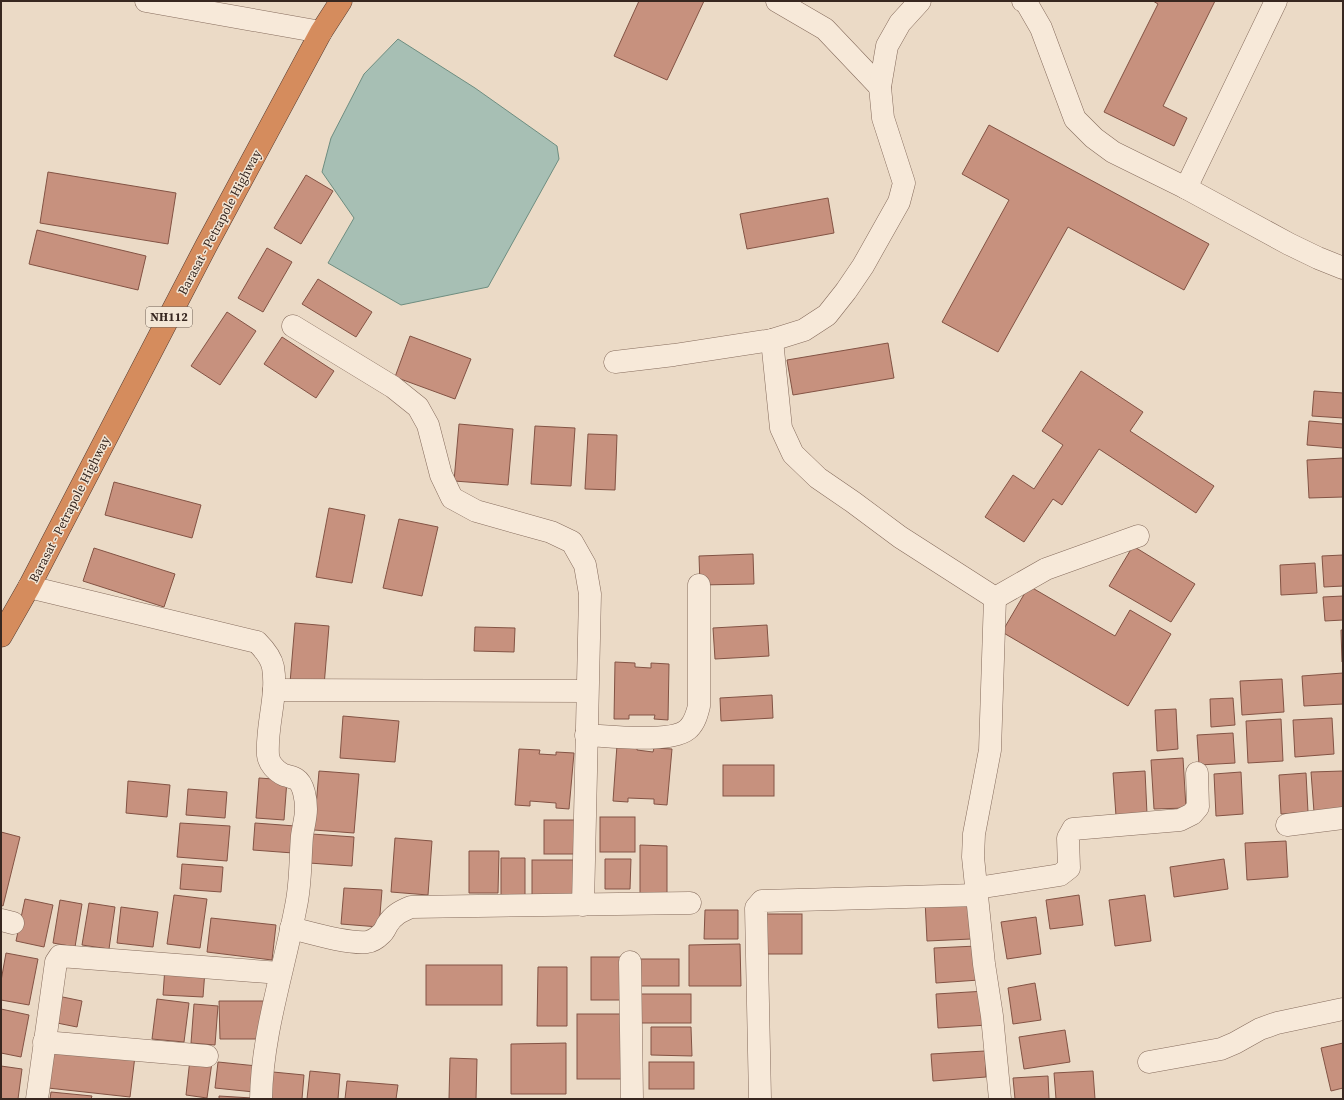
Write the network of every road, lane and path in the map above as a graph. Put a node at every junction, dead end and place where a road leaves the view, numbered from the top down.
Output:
1 (146, 1) edge
2 (341, 1) edge
3 (777, 1) edge
4 (920, 1) edge
5 (1023, 1) edge
6 (1276, 1) edge
7 (321, 32) junction
8 (880, 87) junction
9 (1186, 188) junction
10 (1343, 268) edge
11 (293, 326) dead end
12 (772, 340) junction
13 (615, 362) dead end
14 (1138, 536) dead end
15 (699, 585) dead end
16 (28, 587) junction
17 (995, 598) junction
18 (1, 636) edge
19 (274, 690) junction
20 (587, 691) junction
21 (586, 735) junction
22 (1197, 773) dead end
23 (1343, 818) edge
24 (1287, 825) dead end
25 (977, 891) junction
26 (690, 903) dead end
27 (582, 905) junction
28 (291, 928) junction
29 (630, 962) dead end
30 (280, 973) junction
31 (1343, 1009) edge
32 (44, 1042) junction
33 (207, 1056) dead end
34 (1149, 1062) dead end
35 (37, 1099) edge
36 (261, 1099) edge
37 (632, 1099) edge
38 (760, 1099) edge
39 (1000, 1099) edge

1 - 7 street
2 - 7 highway, Barasat - Petrapole Highway / NH112
3 - 8 street
4 - 8 street
5 - 9 street
6 - 9 street
7 - 16 highway, Barasat - Petrapole Highway / NH112
8 - 12 street
9 - 10 street
11 - 20 street
12 - 13 street
12 - 17 street
14 - 17 street
15 - 21 street
16 - 18 highway, Barasat - Petrapole Highway / NH112
16 - 19 street
17 - 25 street
19 - 20 street
19 - 28 street
20 - 21 street
21 - 27 street
22 - 25 street
23 - 24 street
25 - 38 street
25 - 39 street
26 - 27 street
27 - 28 street
28 - 30 street
29 - 37 street
30 - 32 street
30 - 36 street
31 - 34 street
32 - 33 street
32 - 35 street

